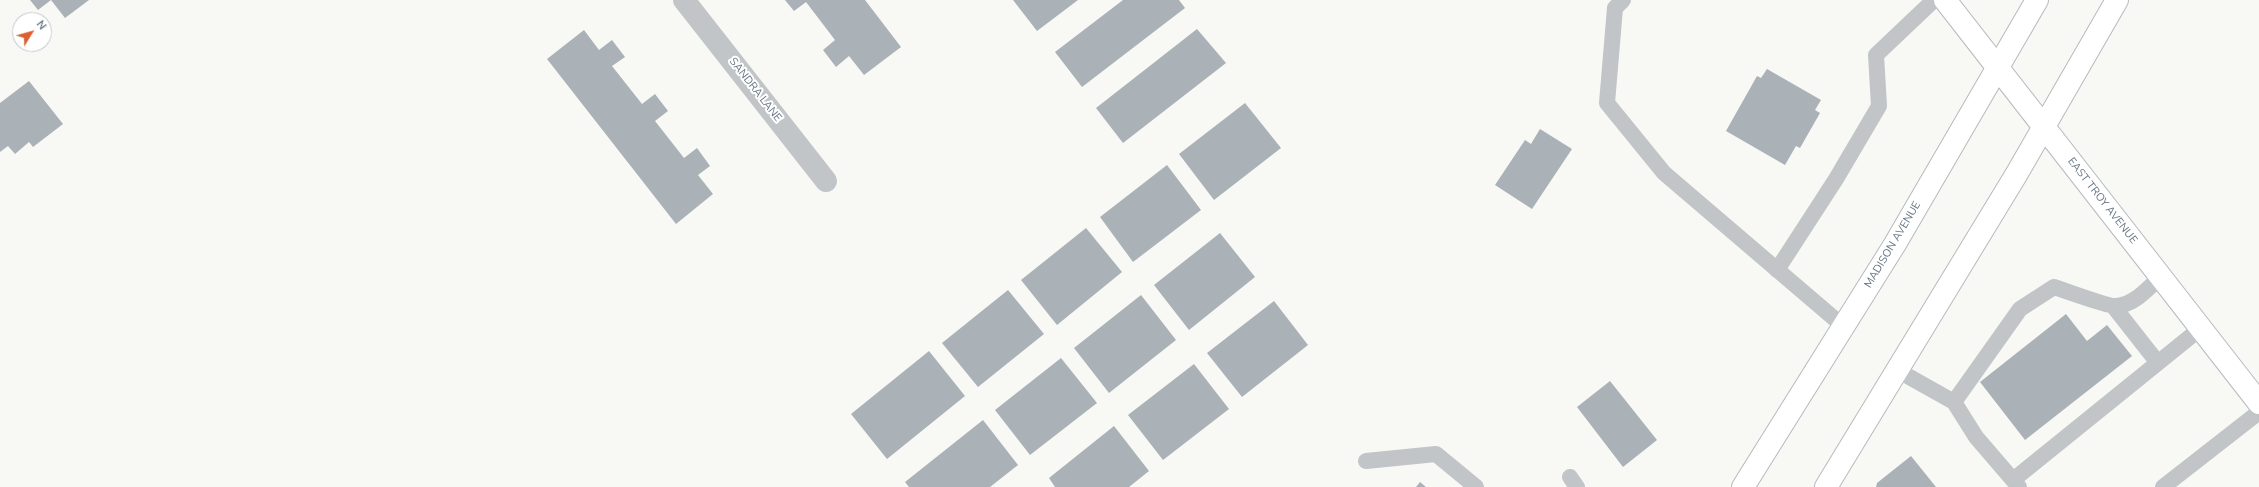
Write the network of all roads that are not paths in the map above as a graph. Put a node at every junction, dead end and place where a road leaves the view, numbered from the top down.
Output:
1 (684, 0) edge
2 (1623, 0) edge
3 (1934, 0) edge
4 (1945, 0) edge
5 (2037, 0) edge
6 (2117, 0) edge
7 (1998, 66) junction
8 (2044, 128) junction
9 (826, 181) dead end
10 (1777, 270) junction
11 (2161, 276) junction
12 (2114, 307) junction
13 (1844, 326) junction
14 (2201, 328) junction
15 (2158, 363) junction
16 (1897, 370) junction
17 (1954, 402) junction
18 (2259, 403) edge
19 (2259, 412) edge
20 (1366, 461) dead end
21 (2016, 484) edge
22 (1476, 487) edge
23 (1743, 487) edge
24 (1826, 487) edge
25 (2163, 487) edge

1 - 9 street, SANDRA LANE
2 - 10 lane
3 - 10 lane
4 - 7 main road, EAST TROY AVENUE
5 - 7 main road, MADISON AVENUE
6 - 8 main road
7 - 8 main road, EAST TROY AVENUE
7 - 13 main road, MADISON AVENUE
8 - 11 main road, EAST TROY AVENUE
8 - 16 main road
10 - 13 lane
11 - 12 lane
11 - 14 main road, EAST TROY AVENUE
12 - 15 lane
12 - 17 lane
13 - 23 main road, MADISON AVENUE
14 - 15 lane
14 - 18 main road, EAST TROY AVENUE
15 - 21 lane
16 - 17 lane
16 - 24 main road
17 - 21 lane
19 - 25 lane
20 - 22 lane

